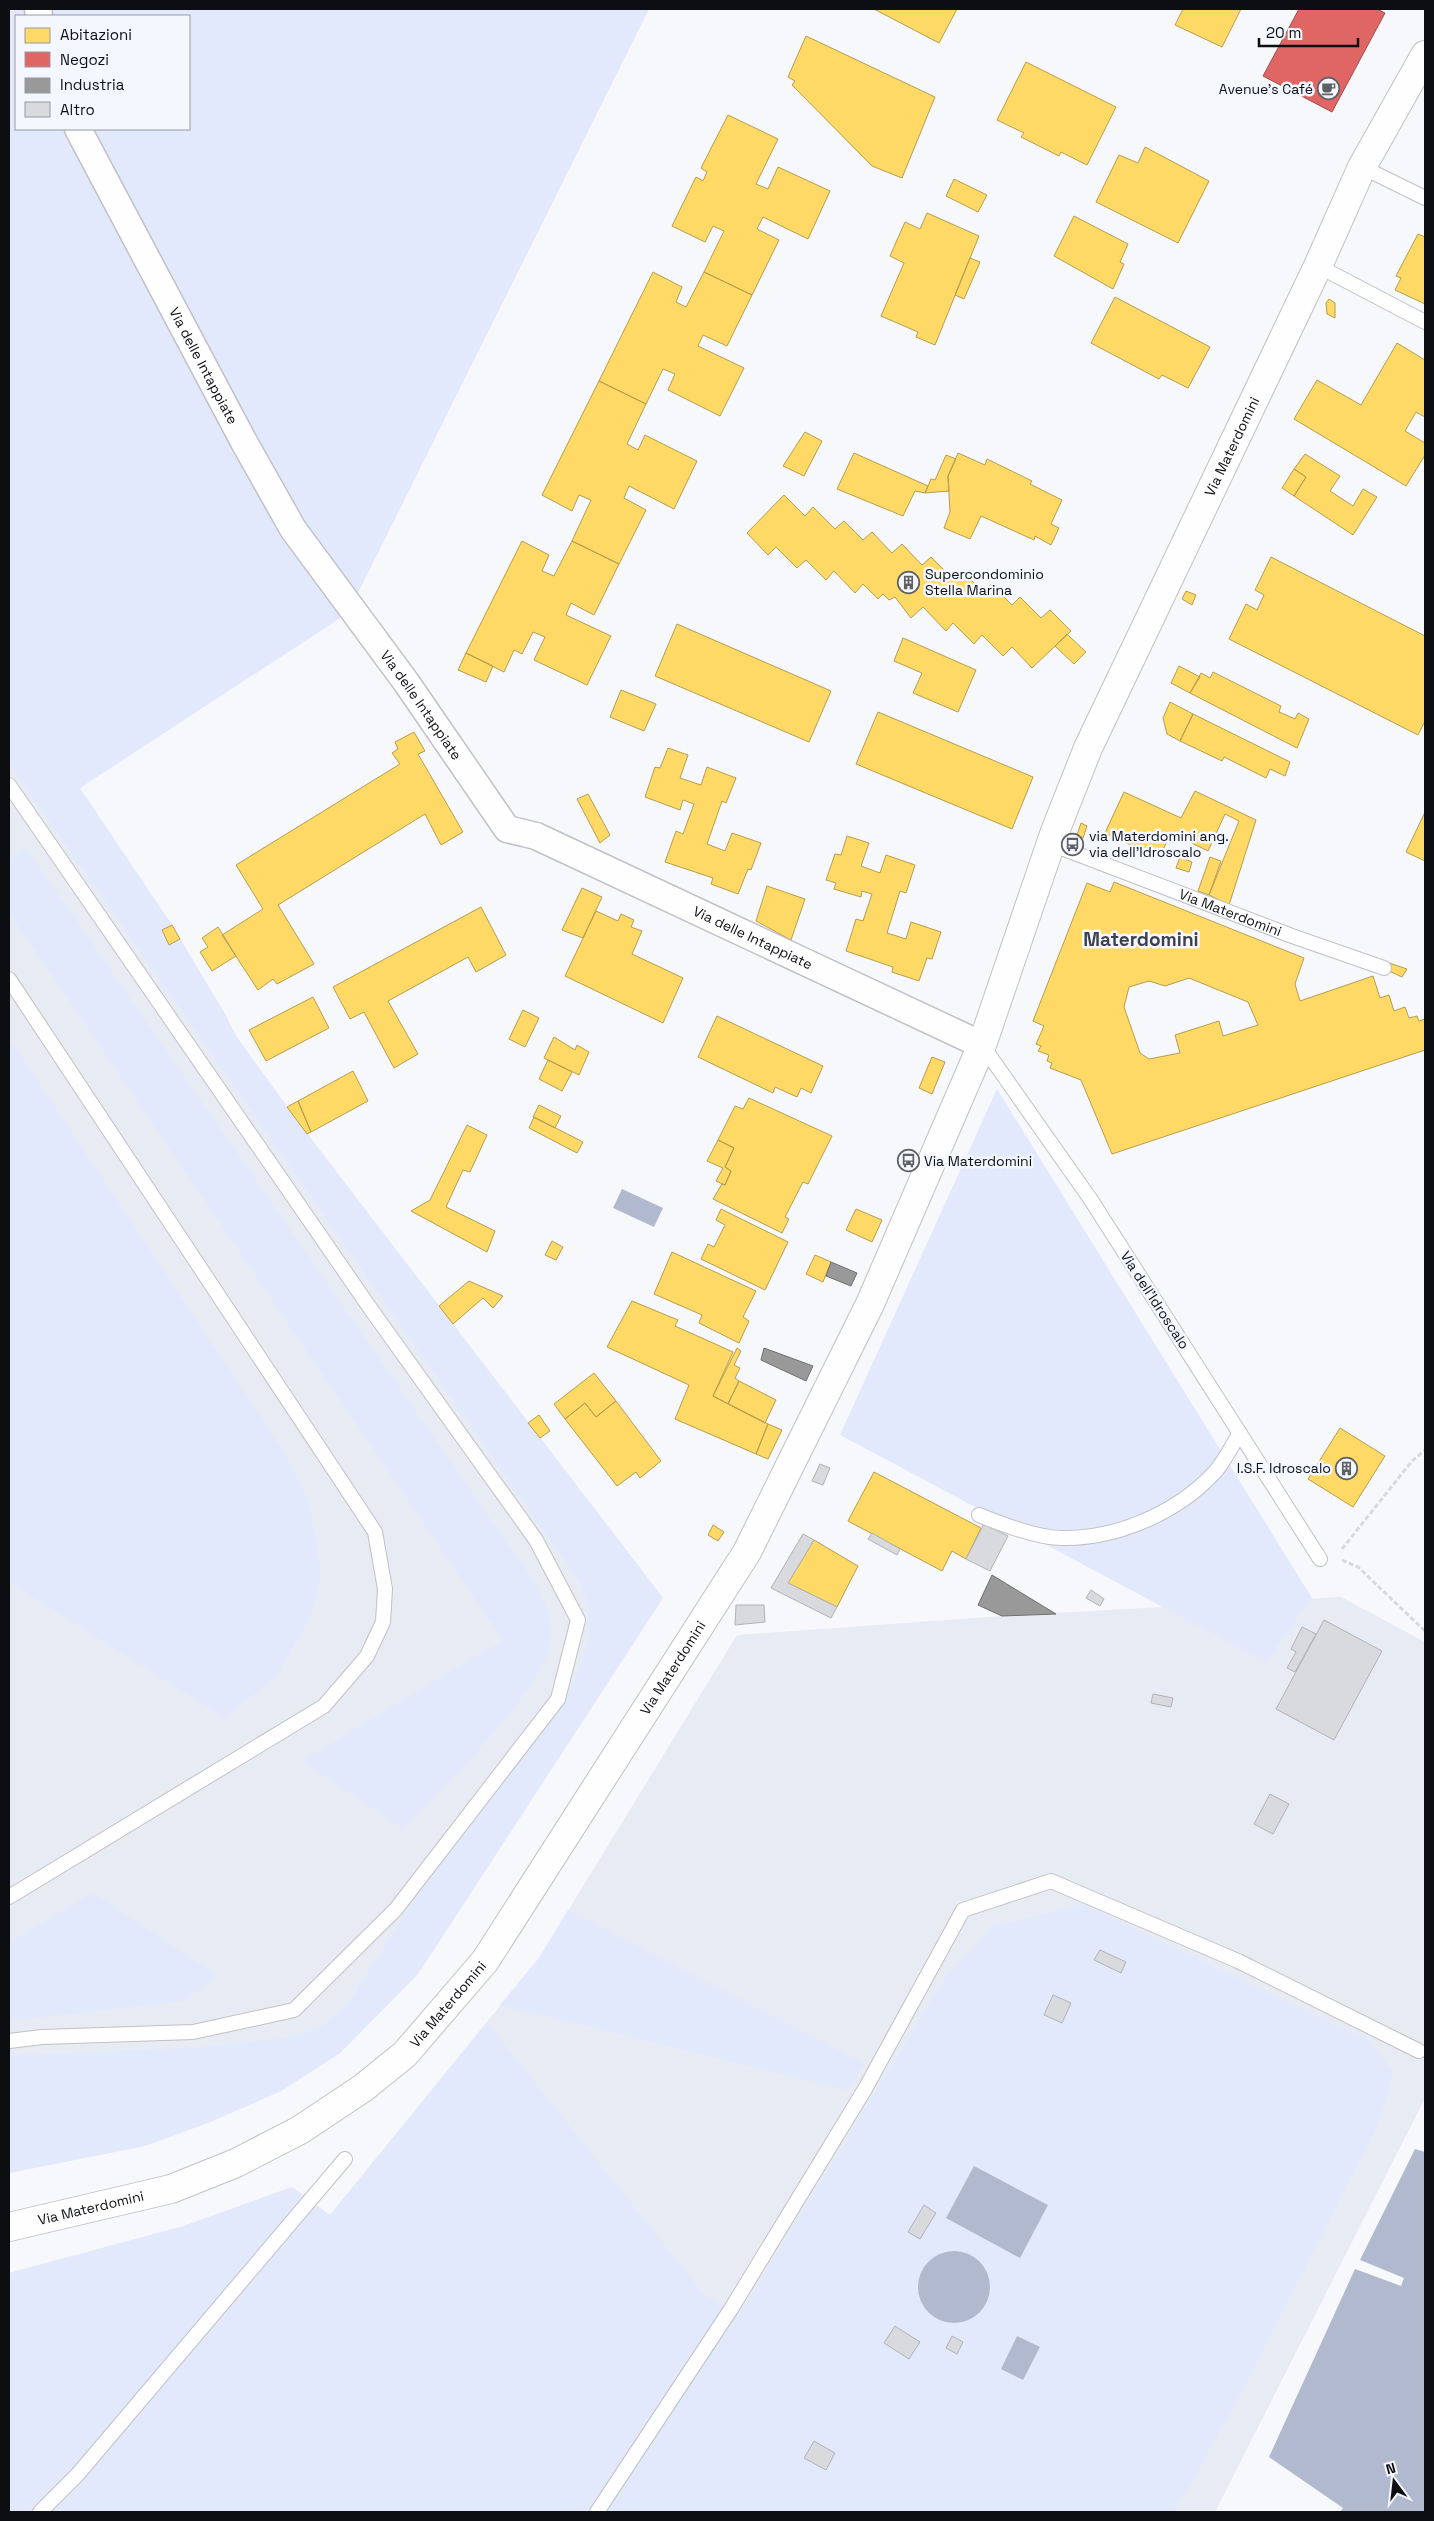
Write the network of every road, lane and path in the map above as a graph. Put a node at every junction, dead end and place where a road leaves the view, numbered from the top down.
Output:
1 (1425, 55) edge
2 (79, 130) edge
3 (1362, 168) junction
4 (1425, 198) edge
5 (1318, 266) junction
6 (1425, 322) edge
7 (9, 785) edge
8 (1051, 844) junction
9 (1384, 968) dead end
10 (9, 979) edge
11 (982, 1046) junction
12 (1240, 1433) junction
13 (1425, 1450) edge
14 (979, 1515) dead end
15 (1325, 1557) junction
16 (1425, 1630) edge
17 (9, 1897) edge
18 (9, 2041) edge
19 (1419, 2051) dead end
20 (344, 2159) dead end
21 (9, 2227) edge
22 (40, 2512) edge
23 (597, 2512) edge

1 - 3 street, Via Materdomini
2 - 11 street, Via delle Intappiate
3 - 4 lane
3 - 5 street, Via Materdomini
5 - 6 lane
5 - 8 street, Via Materdomini
7 - 18 lane
8 - 9 lane, Via Materdomini
8 - 11 street, Via Materdomini
10 - 17 lane
11 - 12 lane, Via dell'Idroscalo
11 - 21 street, Via Materdomini
12 - 14 lane
12 - 15 lane, Via dell'Idroscalo
13 - 15 path
15 - 16 path
19 - 23 lane
20 - 22 lane

